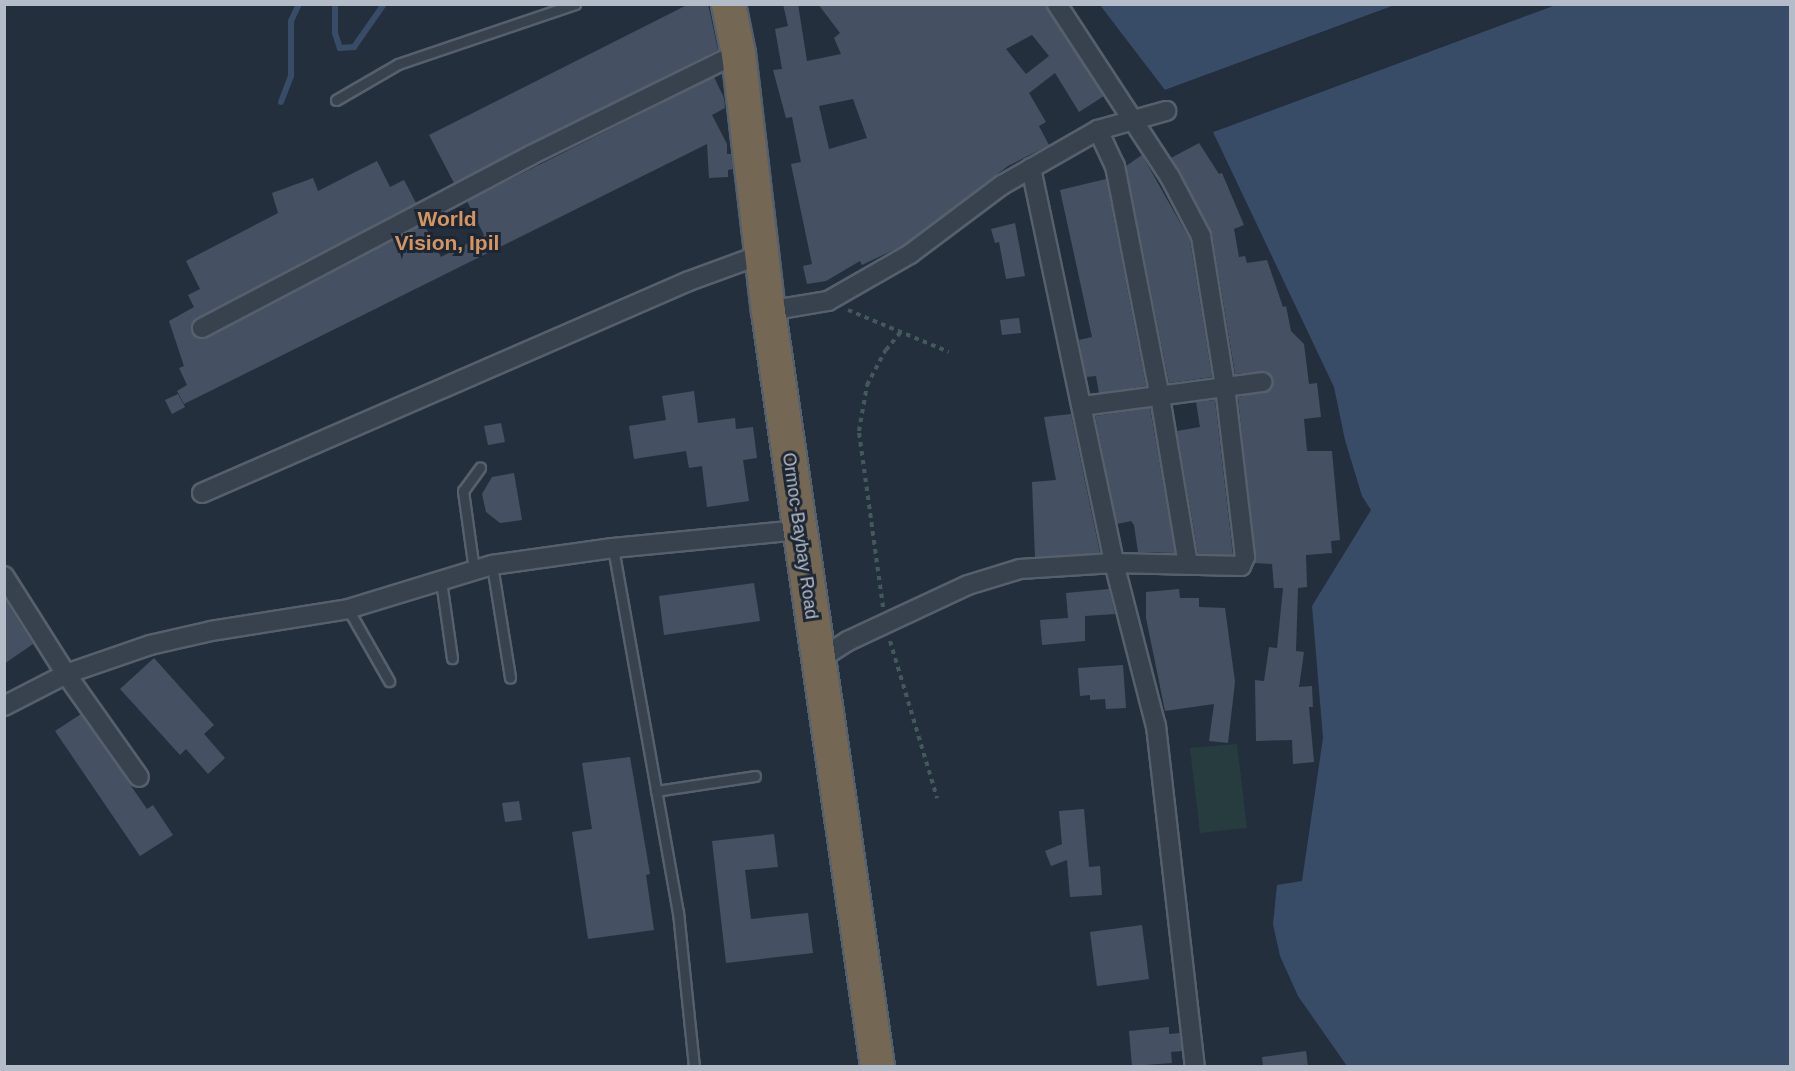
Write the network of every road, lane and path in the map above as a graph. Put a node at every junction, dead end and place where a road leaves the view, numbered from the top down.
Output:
1 (575, 4) edge
2 (728, 4) edge
3 (1057, 4) edge
4 (738, 53) junction
5 (336, 100) dead end
6 (1166, 111) dead end
7 (1129, 120) junction
8 (1098, 130) junction
9 (1031, 168) junction
10 (760, 255) junction
11 (828, 301) junction
12 (768, 311) junction
13 (202, 328) dead end
14 (900, 333) junction
15 (949, 352) dead end
16 (1262, 382) dead end
17 (1225, 386) junction
18 (1160, 398) junction
19 (1083, 406) junction
20 (480, 468) dead end
21 (202, 493) dead end
22 (799, 530) junction
23 (613, 548) junction
24 (1114, 563) junction
25 (492, 565) junction
26 (1188, 565) junction
27 (474, 570) junction
28 (4, 576) edge
29 (441, 581) junction
30 (348, 609) junction
31 (885, 625) junction
32 (452, 658) dead end
33 (817, 661) junction
34 (66, 674) junction
35 (510, 678) dead end
36 (389, 681) dead end
37 (4, 706) edge
38 (755, 776) dead end
39 (139, 777) dead end
40 (656, 791) junction
41 (937, 798) dead end
42 (694, 1066) edge
43 (877, 1066) edge
44 (1196, 1066) edge

1 - 5 lane
2 - 4 highway, Ormoc-Baybay Road
3 - 7 street
4 - 10 highway, Ormoc-Baybay Road
4 - 13 street
6 - 7 street
7 - 8 street
7 - 17 street
8 - 9 street
8 - 18 street
9 - 11 street
9 - 19 street
10 - 12 highway, Ormoc-Baybay Road
10 - 21 street
11 - 12 street
11 - 14 path
12 - 22 highway, Ormoc-Baybay Road
14 - 15 path
14 - 31 path
16 - 17 street
17 - 18 street
17 - 26 street
18 - 19 street
18 - 26 street
19 - 24 street
20 - 27 lane
22 - 23 street
22 - 33 highway, Ormoc-Baybay Road
23 - 25 street
23 - 40 lane
24 - 26 street
24 - 31 street
24 - 44 street
25 - 27 street
25 - 35 lane
27 - 29 street
28 - 34 street
29 - 30 street
29 - 32 lane
30 - 34 street
30 - 36 lane
31 - 33 street
31 - 41 path
33 - 43 highway, Ormoc-Baybay Road
34 - 37 street
34 - 39 street
38 - 40 lane
40 - 42 lane

